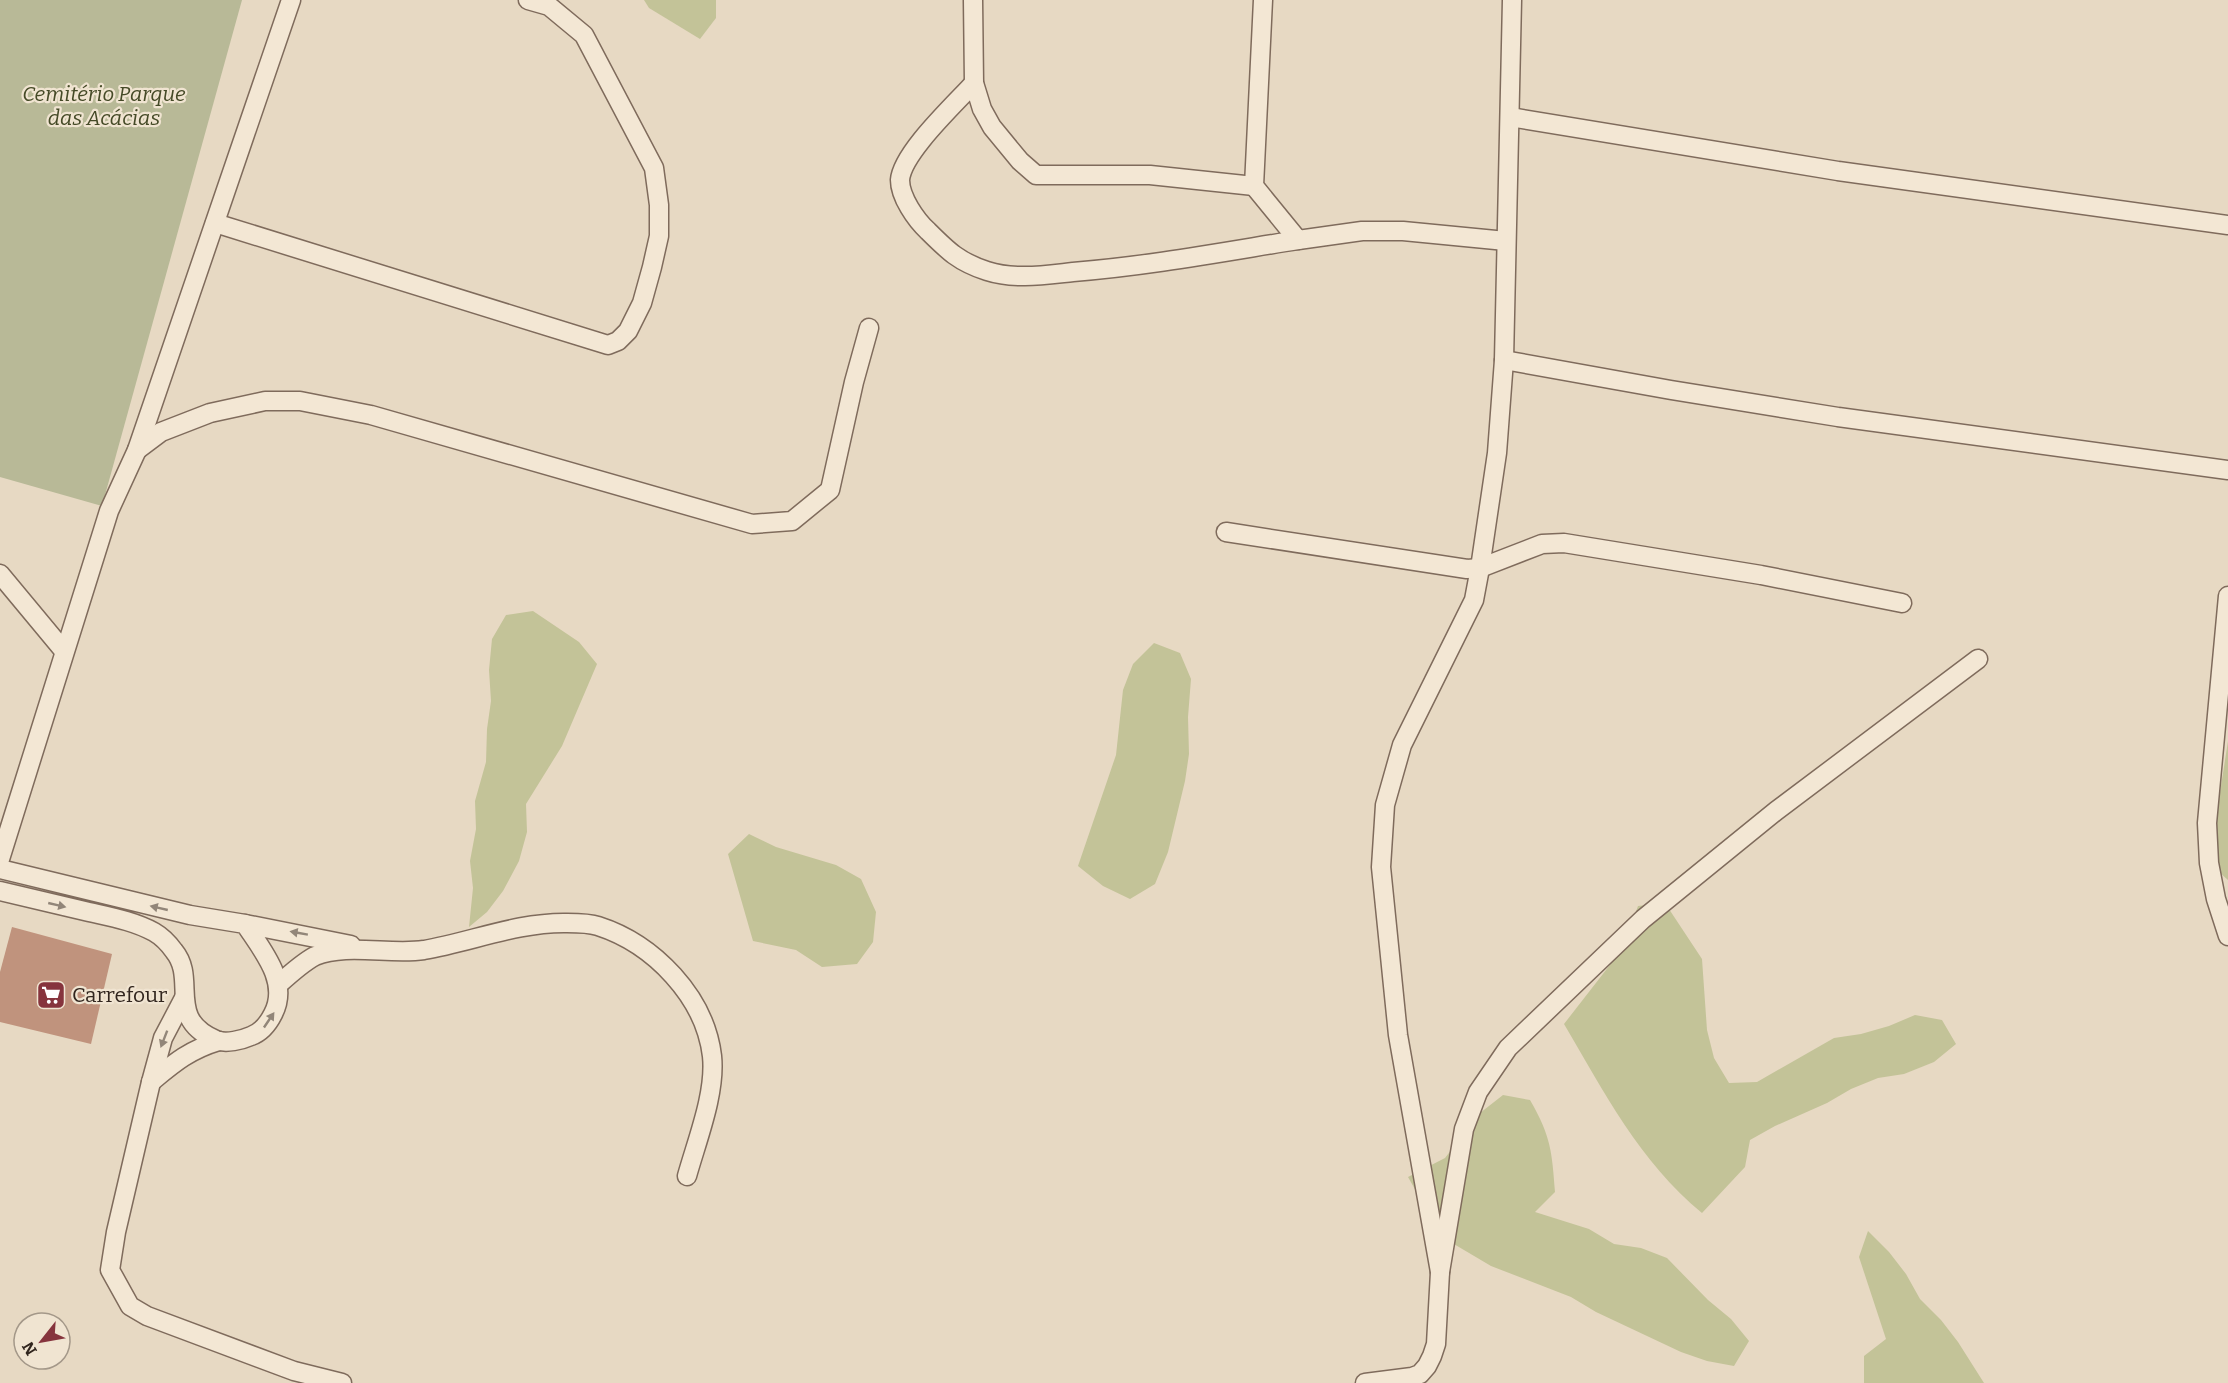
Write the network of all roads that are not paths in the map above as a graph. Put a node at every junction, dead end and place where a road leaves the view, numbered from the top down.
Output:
1 (291, 0) edge
2 (528, 0) edge
3 (973, 0) edge
4 (1263, 0) edge
5 (1512, 0) edge
6 (974, 83) junction
7 (1510, 117) junction
8 (1254, 186) junction
9 (215, 223) junction
10 (2228, 225) edge
11 (1298, 240) junction
12 (1506, 241) junction
13 (870, 328) dead end
14 (1504, 360) junction
15 (137, 450) junction
16 (2228, 470) edge
17 (1226, 532) dead end
18 (1480, 568) junction
19 (0, 574) edge
20 (2228, 596) edge
21 (1902, 603) dead end
22 (64, 651) junction
23 (1978, 659) dead end
24 (0, 859) edge
25 (0, 869) edge
26 (0, 891) edge
27 (245, 924) junction
28 (2228, 936) edge
29 (376, 951) junction
30 (279, 984) junction
31 (184, 998) junction
32 (219, 1041) junction
33 (151, 1082) junction
34 (687, 1176) dead end
35 (1440, 1272) junction
36 (1426, 1378) edge
37 (342, 1383) edge
38 (1365, 1383) edge

1 - 9 street
2 - 9 street
3 - 6 street
4 - 8 street
5 - 7 street
6 - 8 street
6 - 11 street
7 - 10 street
7 - 12 street
8 - 11 street
9 - 15 street
11 - 12 street
12 - 14 street
13 - 15 street
14 - 16 street
14 - 18 street
15 - 22 street
17 - 18 street
18 - 21 street
18 - 35 street
19 - 22 street
20 - 28 street
22 - 24 street
23 - 35 street
27 -> 25 street
26 -> 31 street
29 -> 27 street
27 - 30 street
29 - 30 street
29 - 34 street
32 -> 30 street
31 - 32 street
31 -> 33 street
32 - 33 street
33 - 37 street
35 - 36 street
36 - 38 street

